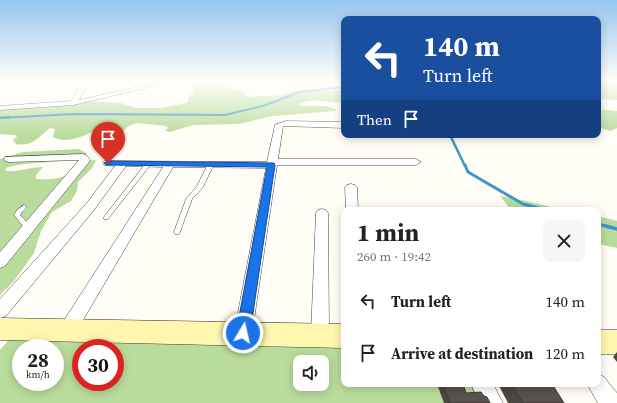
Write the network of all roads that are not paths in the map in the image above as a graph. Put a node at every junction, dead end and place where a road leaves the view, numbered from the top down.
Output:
1 (75, 100) edge
2 (88, 100) edge
3 (73, 103) junction
4 (0, 108) edge
5 (341, 125) edge
6 (278, 131) junction
7 (341, 132) edge
8 (9, 160) dead end
9 (416, 162) dead end
10 (108, 163) dead end
11 (271, 163) junction
12 (122, 164) junction
13 (148, 164) junction
14 (170, 164) junction
15 (211, 164) junction
16 (351, 187) dead end
17 (24, 207) dead end
18 (352, 207) edge
19 (322, 213) dead end
20 (106, 218) dead end
21 (26, 230) junction
22 (177, 232) dead end
23 (0, 262) edge
24 (0, 311) edge
25 (0, 329) edge
26 (67, 331) junction
27 (243, 333) junction
28 (332, 335) edge
29 (601, 342) edge
30 (617, 342) edge
31 (484, 387) edge
32 (599, 387) edge
33 (492, 403) edge
34 (611, 403) edge

1 - 3 street
2 - 3 street
3 - 4 street
5 - 6 street
6 - 7 street
6 - 11 street
8 - 21 street
9 - 11 street
10 - 12 street
11 - 15 street
11 - 27 street
12 - 13 street
12 - 24 street
13 - 14 street
13 - 20 lane
14 - 15 street
14 - 26 street
15 - 22 lane
16 - 18 street
17 - 21 lane
19 - 28 street
21 - 23 street
25 - 26 main road
26 - 27 main road
27 - 28 main road
29 - 30 main road
31 - 33 street
32 - 34 street

